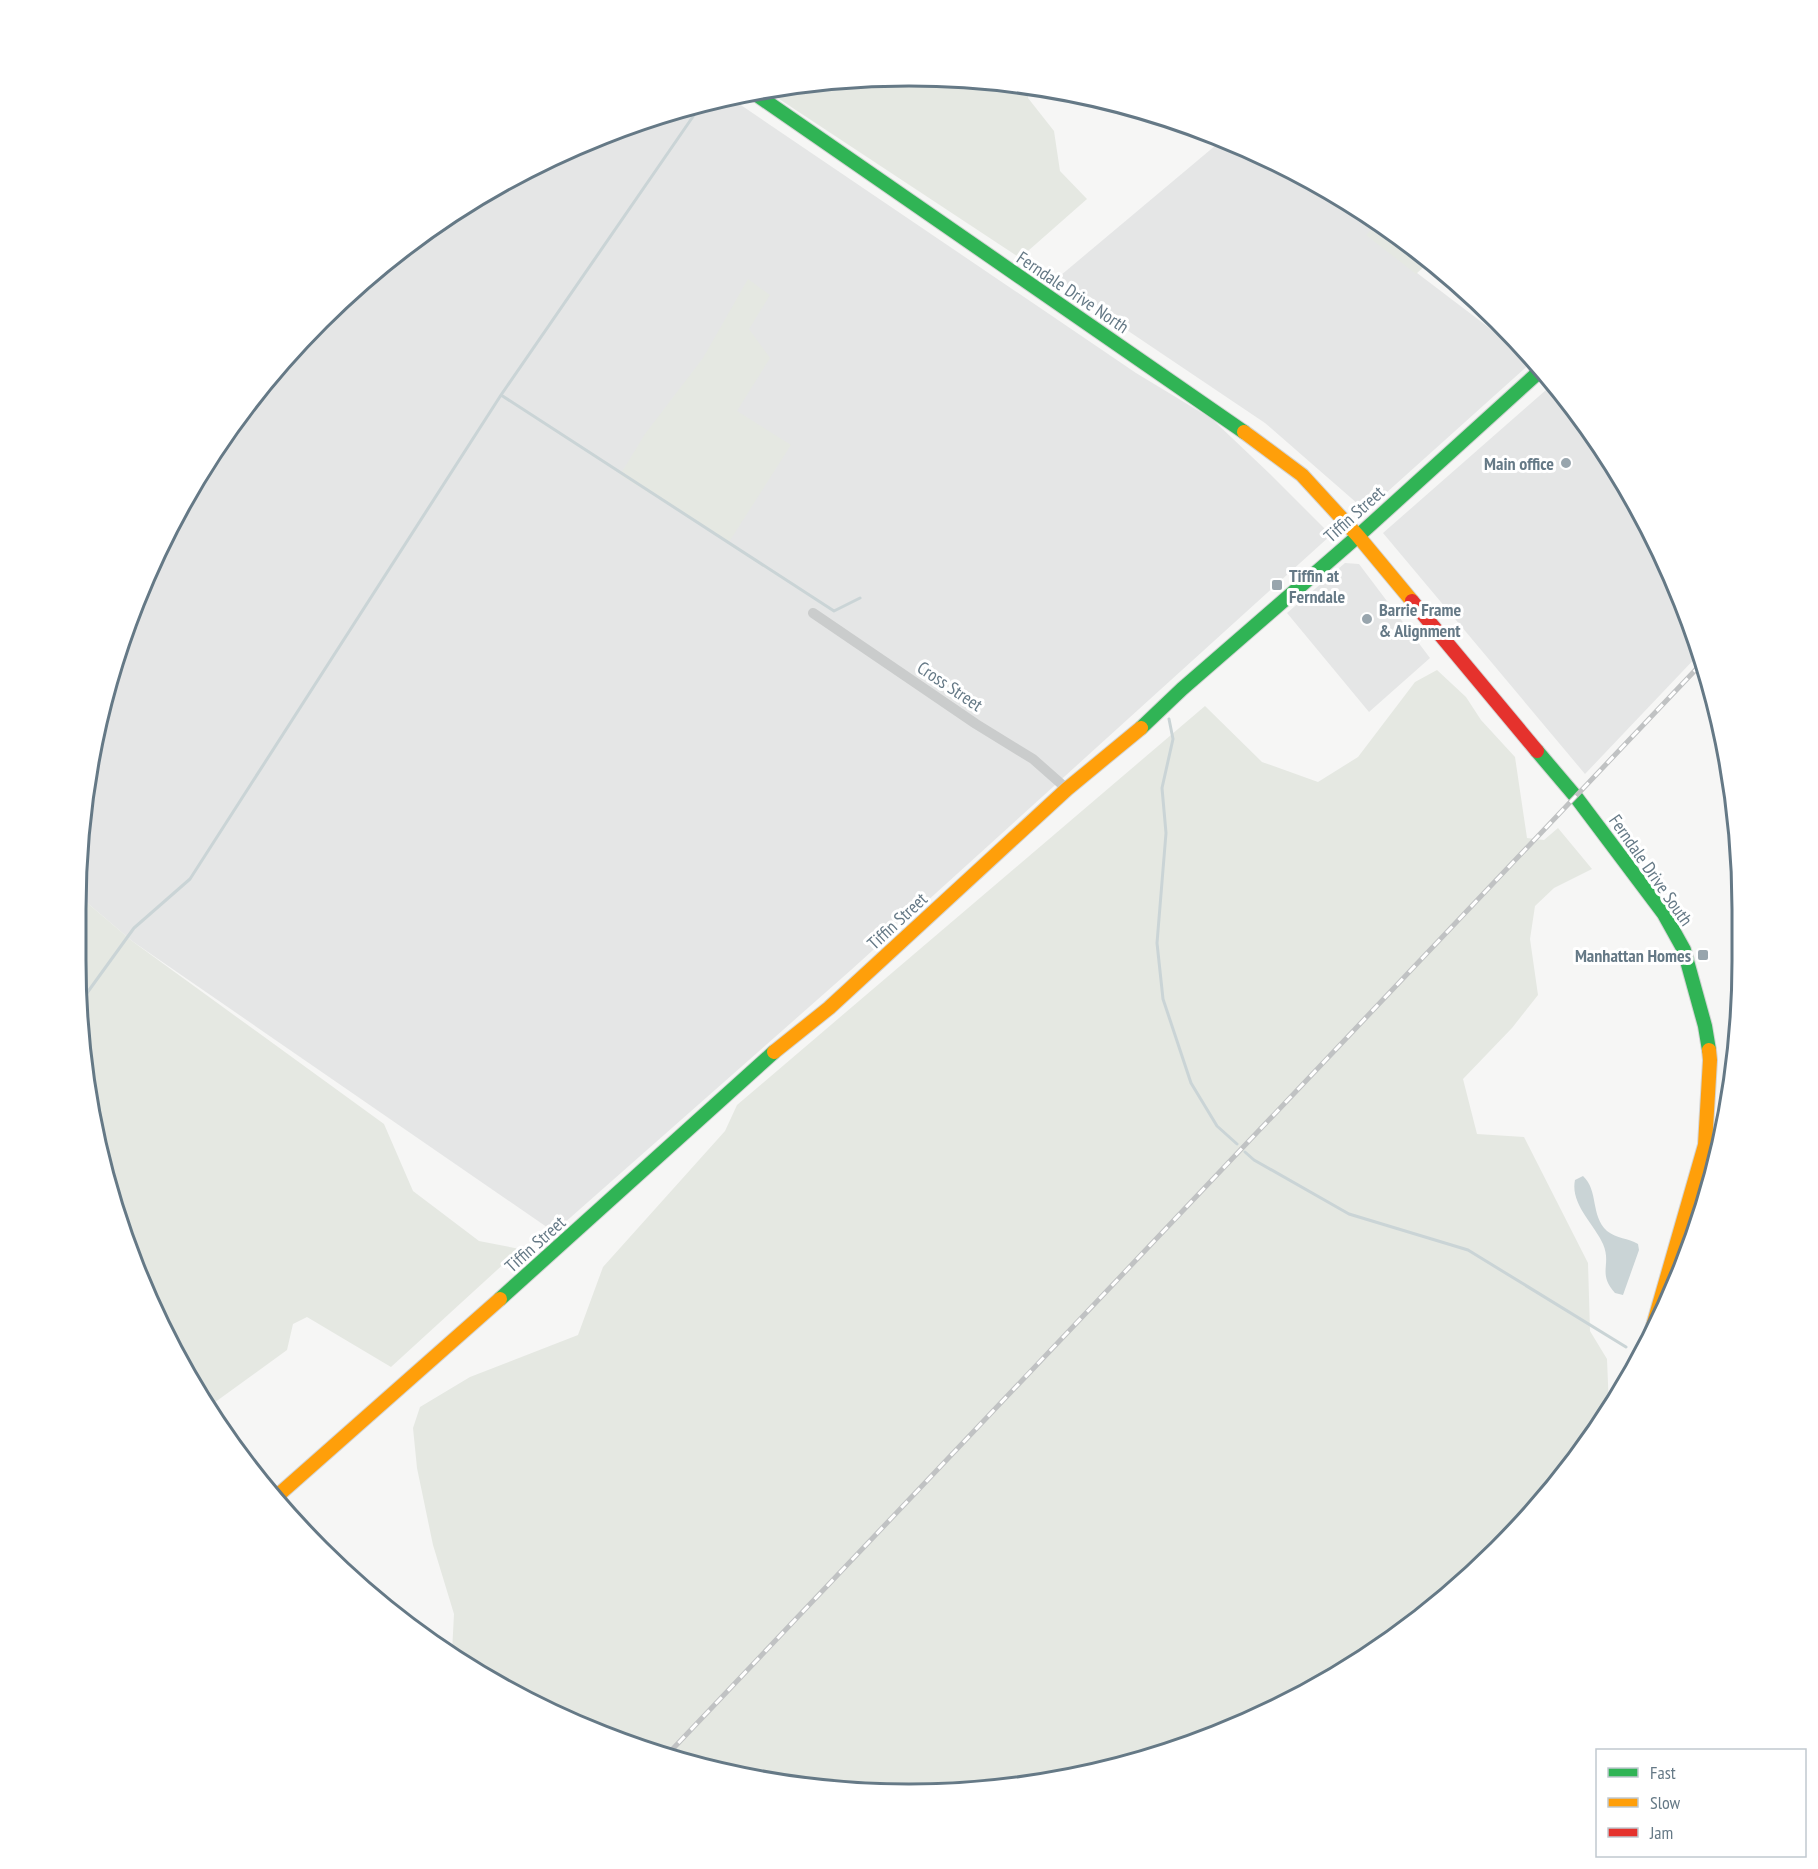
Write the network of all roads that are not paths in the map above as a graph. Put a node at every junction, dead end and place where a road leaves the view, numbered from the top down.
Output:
1 (762, 99) edge
2 (1535, 375) edge
3 (1358, 536) junction
4 (813, 613) dead end
5 (1067, 789) junction
6 (1664, 1289) edge
7 (281, 1492) edge

1 - 3 street, Ferndale Drive North
2 - 3 street, Tiffin Street
3 - 5 street, Tiffin Street
3 - 6 street, Ferndale Drive South
4 - 5 street, Cross Street
5 - 7 street, Tiffin Street

